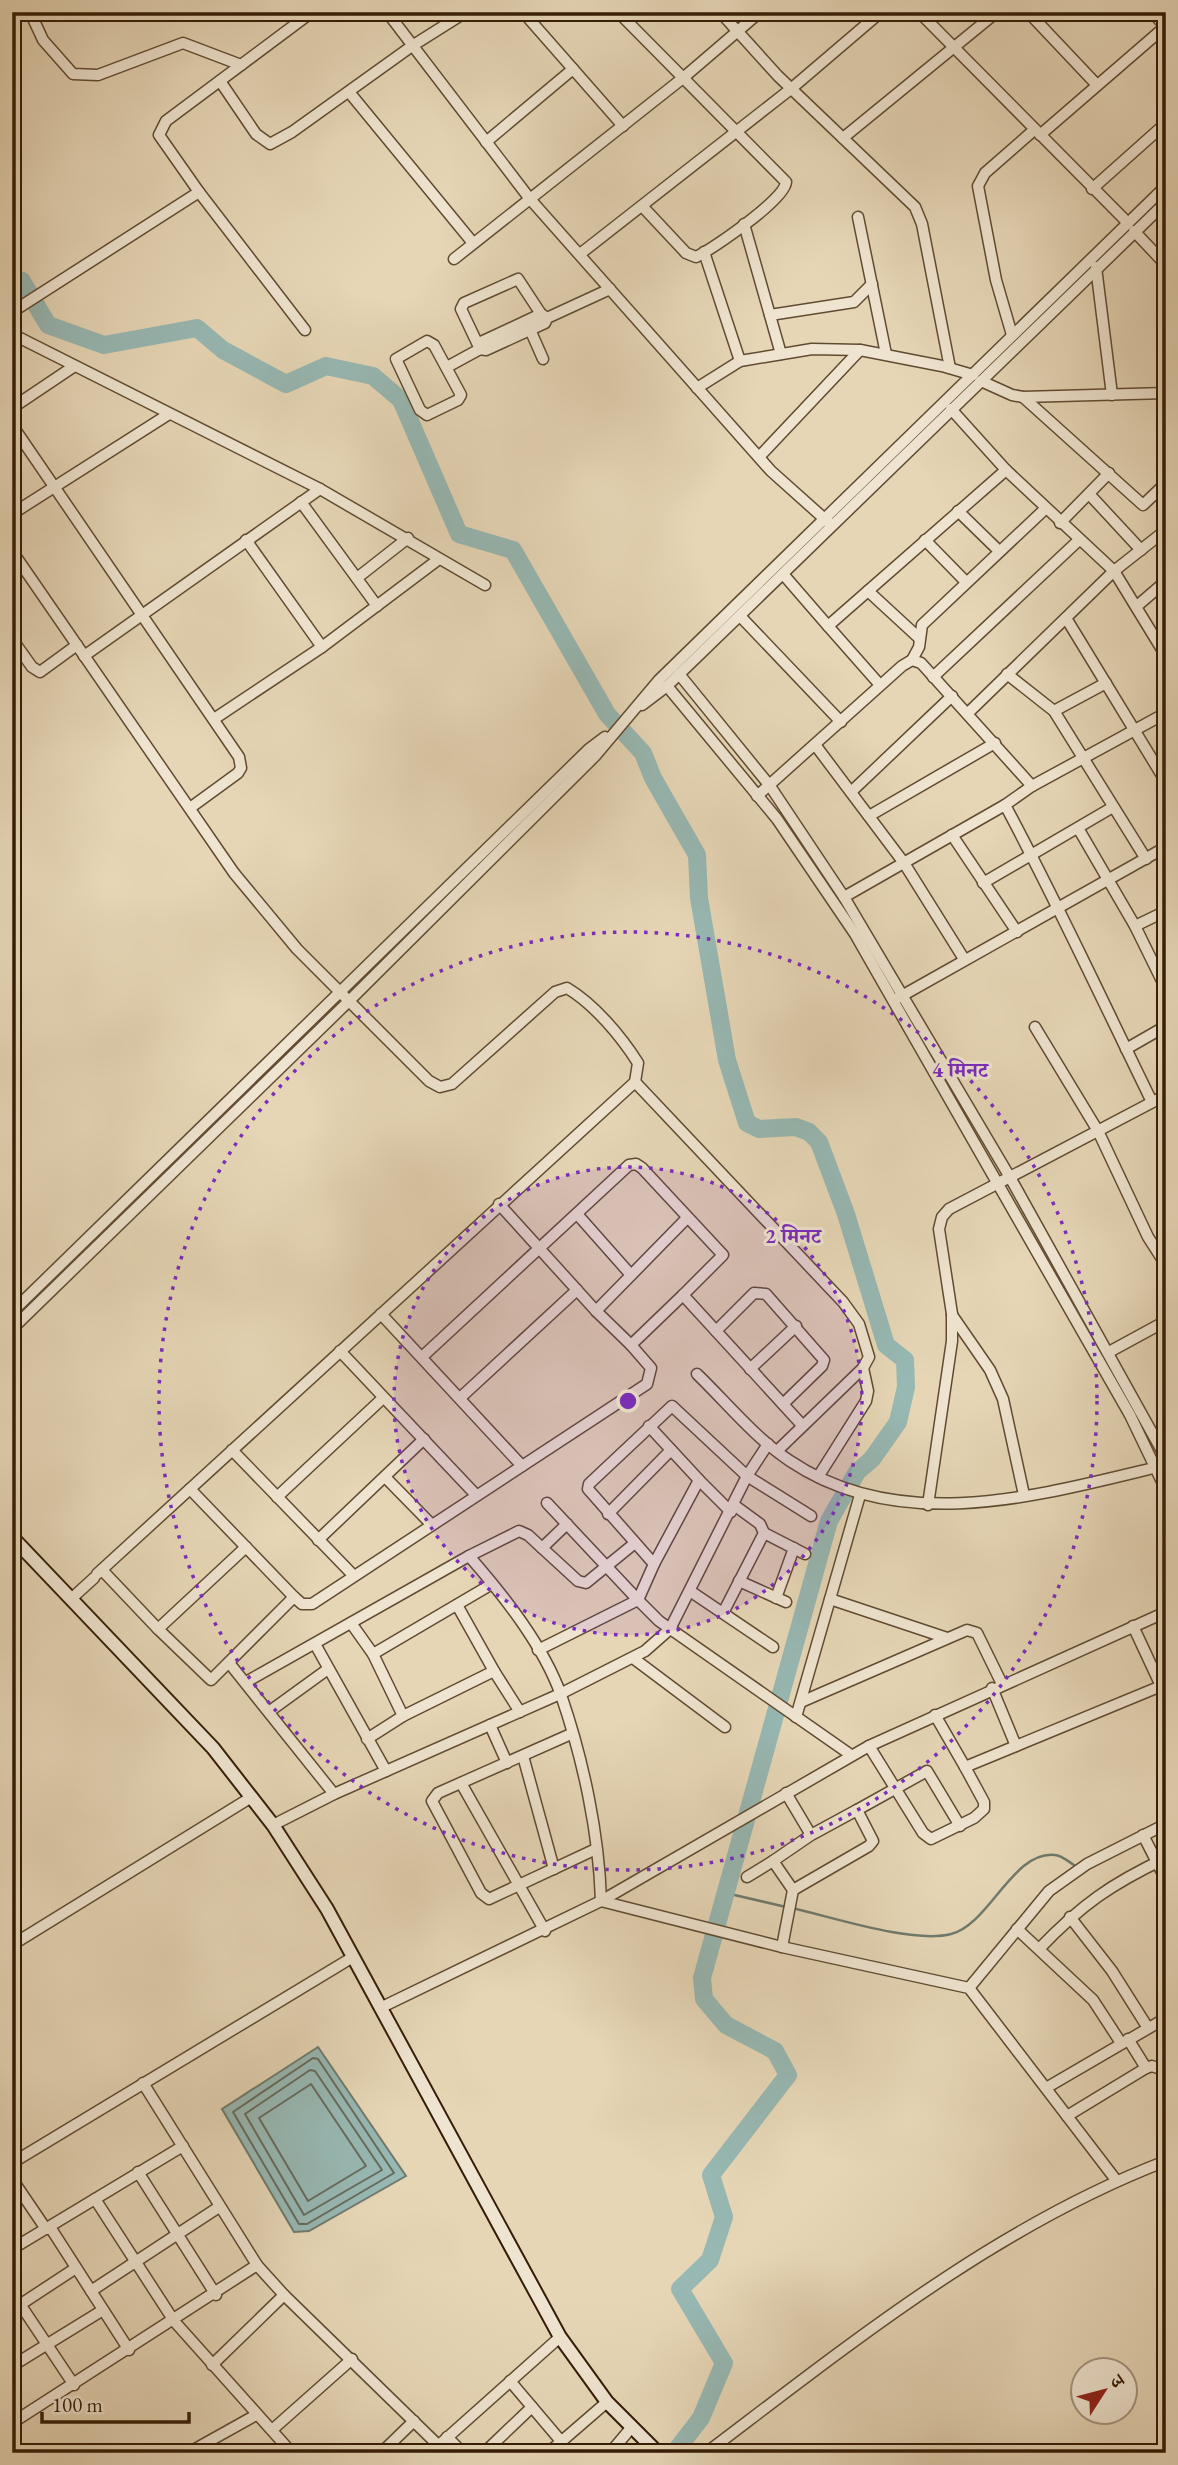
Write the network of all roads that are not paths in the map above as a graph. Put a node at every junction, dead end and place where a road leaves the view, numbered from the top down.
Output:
1 (30, 12) edge
2 (312, 12) edge
3 (387, 12) edge
4 (466, 12) edge
5 (523, 12) edge
6 (618, 12) edge
7 (720, 12) edge
8 (760, 12) edge
9 (881, 12) edge
10 (919, 12) edge
11 (997, 12) edge
12 (1028, 12) edge
13 (1152, 12) edge
14 (1166, 26) edge
15 (737, 30) junction
16 (412, 46) junction
17 (954, 47) junction
18 (241, 65) junction
19 (573, 69) junction
20 (683, 78) junction
21 (220, 81) junction
22 (1097, 85) junction
23 (792, 88) junction
24 (349, 92) junction
25 (1166, 123) edge
26 (623, 126) junction
27 (736, 131) junction
28 (1037, 132) junction
29 (843, 138) junction
30 (486, 142) junction
31 (1166, 186) edge
32 (1092, 189) junction
33 (198, 192) junction
34 (530, 199) junction
35 (1166, 202) edge
36 (643, 207) junction
37 (858, 217) dead end
38 (744, 224) junction
39 (1131, 227) junction
40 (472, 243) junction
41 (704, 252) junction
42 (580, 254) junction
43 (454, 259) dead end
44 (1166, 265) edge
45 (1096, 267) junction
46 (872, 284) junction
47 (610, 289) junction
48 (12, 312) edge
49 (770, 315) junction
50 (544, 316) junction
51 (528, 325) junction
52 (305, 330) dead end
53 (12, 334) edge
54 (1012, 335) junction
55 (480, 349) junction
56 (860, 350) junction
57 (781, 354) junction
58 (886, 354) junction
59 (543, 359) dead end
60 (740, 361) junction
61 (74, 367) junction
62 (447, 367) junction
63 (950, 368) junction
64 (977, 378) junction
65 (697, 388) junction
66 (1166, 393) edge
67 (1112, 395) junction
68 (1023, 397) junction
69 (12, 408) edge
70 (951, 409) junction
71 (169, 414) junction
72 (12, 425) edge
73 (759, 457) junction
74 (1006, 470) junction
75 (1109, 473) junction
76 (1166, 483) edge
77 (54, 487) junction
78 (320, 489) junction
79 (1090, 495) junction
80 (302, 502) junction
81 (1045, 509) junction
82 (958, 511) junction
83 (12, 514) edge
84 (825, 519) junction
85 (1060, 523) junction
86 (834, 527) junction
87 (1166, 530) edge
88 (408, 538) junction
89 (246, 540) junction
90 (925, 540) junction
91 (1079, 540) junction
92 (12, 551) edge
93 (999, 551) junction
94 (1141, 551) junction
95 (439, 559) junction
96 (1114, 571) junction
97 (783, 574) junction
98 (357, 578) junction
99 (1166, 581) edge
100 (966, 582) junction
101 (485, 585) dead end
102 (868, 591) junction
103 (377, 606) junction
104 (1137, 606) junction
105 (143, 614) junction
106 (740, 616) junction
107 (1066, 618) junction
108 (828, 626) junction
109 (919, 638) junction
110 (12, 639) edge
111 (77, 645) junction
112 (322, 647) junction
113 (84, 656) junction
114 (1166, 656) edge
115 (912, 660) junction
116 (679, 674) junction
117 (1007, 674) junction
118 (933, 677) junction
119 (1107, 683) junction
120 (880, 685) junction
121 (667, 686) junction
122 (952, 696) junction
123 (635, 709) junction
124 (968, 712) junction
125 (1054, 712) junction
126 (1166, 713) edge
127 (214, 719) junction
128 (841, 722) junction
129 (614, 730) junction
130 (1134, 731) junction
131 (995, 743) junction
132 (816, 746) junction
133 (1082, 759) junction
134 (1166, 782) edge
135 (770, 786) junction
136 (1032, 786) junction
137 (851, 793) junction
138 (757, 796) junction
139 (1005, 805) junction
140 (1113, 807) junction
141 (190, 808) junction
142 (869, 816) junction
143 (1078, 828) junction
144 (952, 835) junction
145 (1166, 847) edge
146 (1032, 855) junction
147 (1146, 859) junction
148 (904, 863) junction
149 (1109, 880) junction
150 (983, 884) junction
151 (844, 897) junction
152 (1060, 907) junction
153 (1166, 911) edge
154 (1135, 926) junction
155 (1017, 932) junction
156 (964, 959) junction
157 (1166, 989) edge
158 (342, 991) junction
159 (898, 997) junction
160 (350, 1000) junction
161 (1166, 1026) edge
162 (1035, 1027) dead end
163 (1126, 1049) junction
164 (635, 1082) junction
165 (1165, 1097) edge
166 (1151, 1100) junction
167 (1098, 1131) junction
168 (1011, 1179) junction
169 (999, 1183) junction
170 (499, 1204) junction
171 (577, 1214) junction
172 (688, 1218) junction
173 (540, 1249) junction
174 (1166, 1265) edge
175 (631, 1275) junction
176 (576, 1290) junction
177 (683, 1295) junction
178 (596, 1311) junction
179 (12, 1312) edge
180 (381, 1314) junction
181 (952, 1314) junction
182 (1166, 1321) edge
183 (796, 1326) junction
184 (12, 1328) edge
185 (716, 1331) junction
186 (631, 1345) junction
187 (341, 1351) junction
188 (1109, 1352) junction
189 (422, 1357) junction
190 (863, 1368) junction
191 (750, 1369) junction
192 (697, 1374) dead end
193 (383, 1398) junction
194 (460, 1398) junction
195 (783, 1404) junction
196 (802, 1425) junction
197 (649, 1426) junction
198 (424, 1439) junction
199 (768, 1444) junction
200 (232, 1450) junction
201 (671, 1450) junction
202 (776, 1451) junction
203 (1166, 1458) edge
204 (522, 1466) junction
205 (1160, 1466) edge
206 (747, 1476) junction
207 (385, 1477) junction
208 (821, 1478) junction
209 (699, 1480) junction
210 (190, 1489) junction
211 (1166, 1490) edge
212 (855, 1493) junction
213 (476, 1495) junction
214 (1024, 1495) junction
215 (278, 1497) junction
216 (547, 1503) dead end
217 (928, 1505) junction
218 (733, 1509) junction
219 (608, 1514) junction
220 (811, 1516) dead end
221 (431, 1524) junction
222 (567, 1524) junction
223 (764, 1533) junction
224 (12, 1537) edge
225 (318, 1540) junction
226 (635, 1543) junction
227 (246, 1547) junction
228 (542, 1548) junction
229 (794, 1548) junction
230 (805, 1554) dead end
231 (469, 1556) junction
232 (654, 1564) junction
233 (607, 1567) junction
234 (98, 1574) junction
235 (353, 1575) junction
236 (739, 1581) junction
237 (492, 1584) junction
238 (690, 1591) junction
239 (294, 1597) junction
240 (71, 1599) junction
241 (830, 1599) junction
242 (638, 1600) junction
243 (457, 1605) junction
244 (1166, 1612) edge
245 (723, 1613) junction
246 (351, 1623) junction
247 (1133, 1626) junction
248 (158, 1629) junction
249 (670, 1629) junction
250 (947, 1638) junction
251 (315, 1644) junction
252 (773, 1647) dead end
253 (538, 1650) junction
254 (373, 1654) junction
255 (633, 1658) junction
256 (230, 1664) junction
257 (328, 1669) junction
258 (494, 1671) junction
259 (246, 1682) junction
260 (1164, 1685) edge
261 (997, 1686) junction
262 (560, 1694) junction
263 (801, 1702) junction
264 (270, 1711) junction
265 (520, 1712) junction
266 (935, 1714) junction
267 (403, 1716) junction
268 (796, 1717) junction
269 (490, 1725) junction
270 (725, 1727) dead end
271 (571, 1734) junction
272 (367, 1739) junction
273 (869, 1746) junction
274 (1016, 1746) junction
275 (851, 1755) junction
276 (523, 1756) junction
277 (507, 1763) junction
278 (965, 1767) junction
279 (386, 1771) junction
280 (461, 1783) junction
281 (895, 1788) junction
282 (786, 1793) junction
283 (334, 1794) junction
284 (250, 1798) junction
285 (857, 1810) junction
286 (1166, 1824) edge
287 (274, 1825) junction
288 (960, 1826) junction
289 (811, 1835) junction
290 (1143, 1835) junction
291 (596, 1849) junction
292 (1161, 1860) edge
293 (774, 1861) junction
294 (554, 1869) junction
295 (747, 1877) dead end
296 (1166, 1880) edge
297 (520, 1886) junction
298 (792, 1894) junction
299 (601, 1901) junction
300 (1070, 1917) junction
301 (1017, 1929) junction
302 (545, 1931) junction
303 (12, 1945) edge
304 (782, 1947) junction
305 (1040, 1949) junction
306 (353, 1957) junction
307 (970, 1988) junction
308 (380, 2008) junction
309 (1166, 2018) edge
310 (1147, 2028) junction
311 (1125, 2041) junction
312 (1146, 2068) junction
313 (1166, 2071) edge
314 (143, 2083) junction
315 (1046, 2088) junction
316 (1067, 2116) junction
317 (183, 2146) junction
318 (1166, 2161) edge
319 (12, 2163) edge
320 (138, 2172) junction
321 (12, 2179) edge
322 (1116, 2180) junction
323 (94, 2199) junction
324 (219, 2207) junction
325 (48, 2228) junction
326 (177, 2234) junction
327 (12, 2249) edge
328 (133, 2262) junction
329 (257, 2265) junction
330 (76, 2269) junction
331 (91, 2291) junction
332 (12, 2292) edge
333 (216, 2295) junction
334 (284, 2295) junction
335 (16, 2307) edge
336 (103, 2310) junction
337 (174, 2321) junction
338 (560, 2337) junction
339 (47, 2345) junction
340 (129, 2350) junction
341 (352, 2359) junction
342 (212, 2365) junction
343 (12, 2366) edge
344 (510, 2381) junction
345 (74, 2385) junction
346 (607, 2402) junction
347 (532, 2407) junction
348 (256, 2415) junction
349 (14, 2419) edge
350 (414, 2421) junction
351 (631, 2428) junction
352 (272, 2430) junction
353 (447, 2437) junction
354 (560, 2440) junction
355 (489, 2448) dead end
356 (434, 2449) edge
357 (654, 2449) edge
358 (188, 2453) edge
359 (292, 2453) edge
360 (381, 2453) edge
361 (463, 2453) edge
362 (548, 2453) edge
363 (610, 2453) edge
364 (706, 2453) edge

1 - 18 street
2 - 18 street
3 - 16 street
4 - 16 street
5 - 19 street
6 - 20 street
7 - 15 street
8 - 15 street
9 - 23 street
10 - 17 street
11 - 17 street
12 - 22 street
13 - 14 street
14 - 22 street
15 - 20 street
15 - 23 street
16 - 24 street
16 - 30 street
17 - 28 street
17 - 29 street
18 - 21 street
19 - 26 street
19 - 30 street
20 - 26 street
20 - 27 street
21 - 24 street
21 - 33 street
22 - 28 street
23 - 27 street
23 - 29 street
24 - 40 street
25 - 32 street
26 - 34 street
27 - 36 street
27 - 38 street
28 - 32 street
28 - 54 street
29 - 63 street
30 - 34 street
31 - 39 street
32 - 39 street
33 - 48 street
33 - 52 street
34 - 40 street
34 - 42 street
35 - 39 street
36 - 41 street
36 - 42 street
37 - 46 street
38 - 41 street
38 - 49 street
39 - 44 street
39 - 45 street
39 - 54 street
40 - 43 street
41 - 60 street
42 - 47 street
45 - 64 street
45 - 67 street
46 - 49 street
46 - 58 street
47 - 50 street
47 - 65 street
49 - 57 street
50 - 51 street
50 - 55 street
51 - 55 street
51 - 59 street
53 - 61 street
54 - 64 street
55 - 62 street
56 - 57 street
56 - 58 street
56 - 73 street
57 - 60 street
58 - 63 street
60 - 65 street
61 - 69 street
61 - 71 street
62 - 62 street
63 - 64 street
64 - 68 street
64 - 70 street
64 - 84 street
65 - 73 street
66 - 67 street
67 - 68 street
68 - 75 street
70 - 74 street
70 - 86 street
71 - 77 street
71 - 78 street
72 - 77 street
73 - 84 street
74 - 81 street
74 - 82 street
75 - 76 street
75 - 79 street
77 - 83 street
77 - 105 street
78 - 80 street
78 - 88 street
79 - 85 street
79 - 94 street
80 - 89 street
80 - 98 street
81 - 85 street
81 - 93 street
82 - 90 street
82 - 93 street
84 - 86 street
84 - 123 street
85 - 91 street
86 - 97 street
87 - 94 street
88 - 95 street
88 - 98 street
89 - 105 street
89 - 112 street
90 - 100 street
90 - 102 street
91 - 96 street
91 - 118 street
92 - 111 street
93 - 100 street
94 - 96 street
95 - 101 street
95 - 103 street
96 - 104 street
96 - 107 street
97 - 106 street
97 - 108 street
98 - 103 street
99 - 104 street
100 - 109 street
102 - 108 street
102 - 109 street
103 - 112 street
104 - 114 street
105 - 113 street
105 - 127 street
106 - 116 street
106 - 128 street
107 - 117 street
107 - 119 street
108 - 120 street
109 - 115 street
110 - 111 street
111 - 113 street
112 - 127 street
113 - 141 street
115 - 118 street
115 - 120 street
116 - 121 street
116 - 135 street
117 - 124 street
117 - 125 street
118 - 122 street
119 - 125 street
119 - 130 street
120 - 128 street
121 - 123 street
121 - 138 street
122 - 124 street
122 - 137 street
123 - 129 street
124 - 131 street
125 - 133 street
126 - 130 street
127 - 141 street
128 - 132 street
129 - 158 street
129 - 160 street
130 - 133 street
130 - 134 street
131 - 136 street
131 - 142 street
132 - 135 street
132 - 137 street
133 - 136 street
133 - 140 street
135 - 138 street
135 - 151 street
136 - 139 street
137 - 142 street
138 - 159 street
139 - 144 street
139 - 146 street
140 - 143 street
140 - 147 street
141 - 158 street
142 - 148 street
143 - 146 street
143 - 149 street
144 - 148 street
144 - 150 street
145 - 147 street
146 - 150 street
146 - 152 street
147 - 149 street
148 - 151 street
148 - 156 street
149 - 152 street
149 - 154 street
150 - 155 street
151 - 159 street
152 - 155 street
152 - 163 street
153 - 154 street
154 - 157 street
155 - 156 street
156 - 159 street
158 - 160 street
158 - 179 street
159 - 168 street
159 - 169 street
160 - 164 street
160 - 184 street
161 - 163 street
162 - 167 street
163 - 166 street
164 - 170 street
164 - 190 street
165 - 166 street
166 - 167 street
167 - 168 street
167 - 174 street
168 - 169 street
168 - 188 street
169 - 181 street
169 - 205 street
170 - 173 street
170 - 180 street
171 - 172 street
171 - 173 street
171 - 175 street
172 - 175 street
172 - 177 street
173 - 176 street
173 - 189 street
175 - 178 street
176 - 178 street
176 - 194 street
177 - 185 street
177 - 186 street
178 - 186 street
180 - 187 street
180 - 189 street
181 - 214 street
181 - 217 street
182 - 188 street
183 - 185 street
183 - 191 street
183 - 195 street
185 - 191 street
186 - 204 street
187 - 193 street
187 - 200 street
188 - 203 street
189 - 194 street
190 - 196 street
190 - 208 street
191 - 195 street
192 - 199 street
193 - 198 street
193 - 215 street
194 - 204 street
195 - 196 street
196 - 202 street
197 - 201 street
197 - 206 street
197 - 219 street
198 - 207 street
198 - 213 street
199 - 202 street
199 - 206 street
200 - 210 street
200 - 215 street
201 - 209 street
201 - 219 street
202 - 208 street
204 - 213 street
205 - 211 street
205 - 214 street
206 - 218 street
206 - 220 street
207 - 221 street
207 - 225 street
208 - 212 street
209 - 218 street
209 - 232 street
210 - 227 street
210 - 234 street
212 - 217 street
212 - 241 street
213 - 221 street
214 - 217 street
215 - 225 street
216 - 222 street
218 - 223 street
218 - 238 street
219 - 226 street
221 - 235 street
222 - 228 street
222 - 233 street
223 - 229 street
223 - 236 street
224 - 240 main road
225 - 235 street
226 - 232 street
226 - 233 street
227 - 239 street
227 - 248 street
228 - 231 street
228 - 233 street
229 - 230 street
229 - 236 street
231 - 237 street
231 - 246 street
232 - 242 street
233 - 242 street
234 - 240 street
234 - 248 street
235 - 239 street
236 - 245 street
237 - 243 street
237 - 253 street
238 - 245 street
238 - 249 street
239 - 256 street
240 - 284 main road
241 - 250 street
241 - 263 street
242 - 249 street
242 - 253 street
243 - 254 street
243 - 258 street
244 - 247 street
245 - 252 street
246 - 251 street
246 - 254 street
247 - 260 street
247 - 261 street
248 - 256 street
249 - 255 street
249 - 268 street
250 - 261 street
250 - 263 street
251 - 257 street
251 - 259 street
253 - 262 street
254 - 267 street
255 - 262 street
255 - 270 street
256 - 259 street
257 - 264 street
257 - 272 street
258 - 265 street
258 - 267 street
259 - 264 street
260 - 274 street
261 - 266 street
261 - 274 street
262 - 265 street
262 - 271 street
263 - 268 street
264 - 283 street
265 - 269 street
266 - 273 street
266 - 278 street
267 - 272 street
268 - 275 street
269 - 277 street
269 - 279 street
271 - 276 street
271 - 291 street
272 - 279 street
273 - 275 street
273 - 281 street
274 - 278 street
275 - 282 street
276 - 277 street
276 - 294 street
277 - 280 street
278 - 288 street
279 - 283 street
280 - 297 street
280 - 297 street
281 - 285 street
281 - 288 street
281 - 288 street
282 - 289 street
282 - 299 street
283 - 287 street
284 - 287 main road
284 - 303 street
285 - 289 street
285 - 298 street
286 - 290 street
287 - 306 main road
289 - 293 street
290 - 292 street
290 - 301 street
291 - 294 street
291 - 299 street
292 - 296 street
292 - 300 street
293 - 295 street
293 - 298 street
294 - 297 street
297 - 302 street
298 - 304 street
299 - 302 street
299 - 304 street
300 - 305 street
300 - 310 street
301 - 305 street
301 - 307 street
302 - 308 street
304 - 307 street
305 - 311 street
306 - 308 main road
306 - 314 street
307 - 315 street
308 - 338 main road
309 - 310 street
310 - 311 street
311 - 312 street
311 - 315 street
312 - 313 street
312 - 316 street
314 - 317 street
314 - 319 street
315 - 316 street
316 - 322 street
317 - 320 street
317 - 324 street
318 - 322 street
320 - 323 street
320 - 326 street
321 - 325 street
322 - 364 street
323 - 325 street
323 - 328 street
324 - 326 street
324 - 329 street
325 - 327 street
325 - 330 street
326 - 328 street
326 - 333 street
328 - 331 street
328 - 337 street
329 - 333 street
329 - 334 street
330 - 331 street
330 - 335 street
331 - 336 street
332 - 335 street
333 - 337 street
334 - 341 street
334 - 342 street
335 - 339 street
336 - 339 street
336 - 340 street
337 - 340 street
337 - 342 street
338 - 344 street
338 - 346 main road
339 - 343 street
339 - 345 street
340 - 345 street
341 - 350 street
341 - 352 street
342 - 348 street
344 - 347 street
344 - 353 street
345 - 349 street
346 - 351 main road
346 - 354 street
347 - 354 street
347 - 355 street
348 - 352 street
348 - 358 street
350 - 356 street
350 - 360 street
351 - 357 main road
351 - 363 street
352 - 359 street
353 - 356 street
353 - 361 street
354 - 362 street

